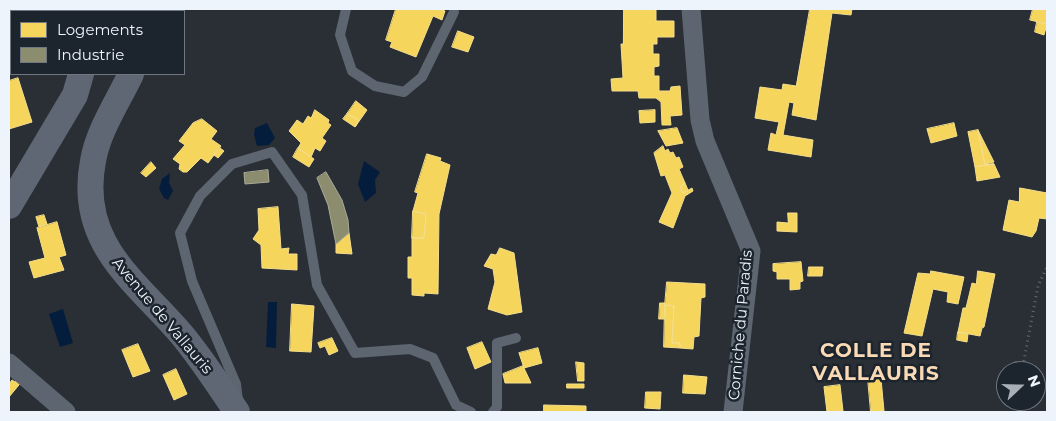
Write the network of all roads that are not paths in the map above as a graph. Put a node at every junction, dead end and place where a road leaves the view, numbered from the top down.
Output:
1 (346, 9) edge
2 (691, 9) edge
3 (454, 12) dead end
4 (81, 75) edge
5 (131, 75) edge
6 (9, 206) edge
7 (516, 338) dead end
8 (9, 363) edge
9 (66, 412) edge
10 (238, 412) edge
11 (471, 412) edge
12 (492, 412) edge
13 (733, 412) edge

1 - 3 lane
2 - 13 street, Corniche du Paradis
4 - 6 main road
5 - 10 main road, Avenue de Vallauris
7 - 12 lane
8 - 9 street
10 - 11 lane

